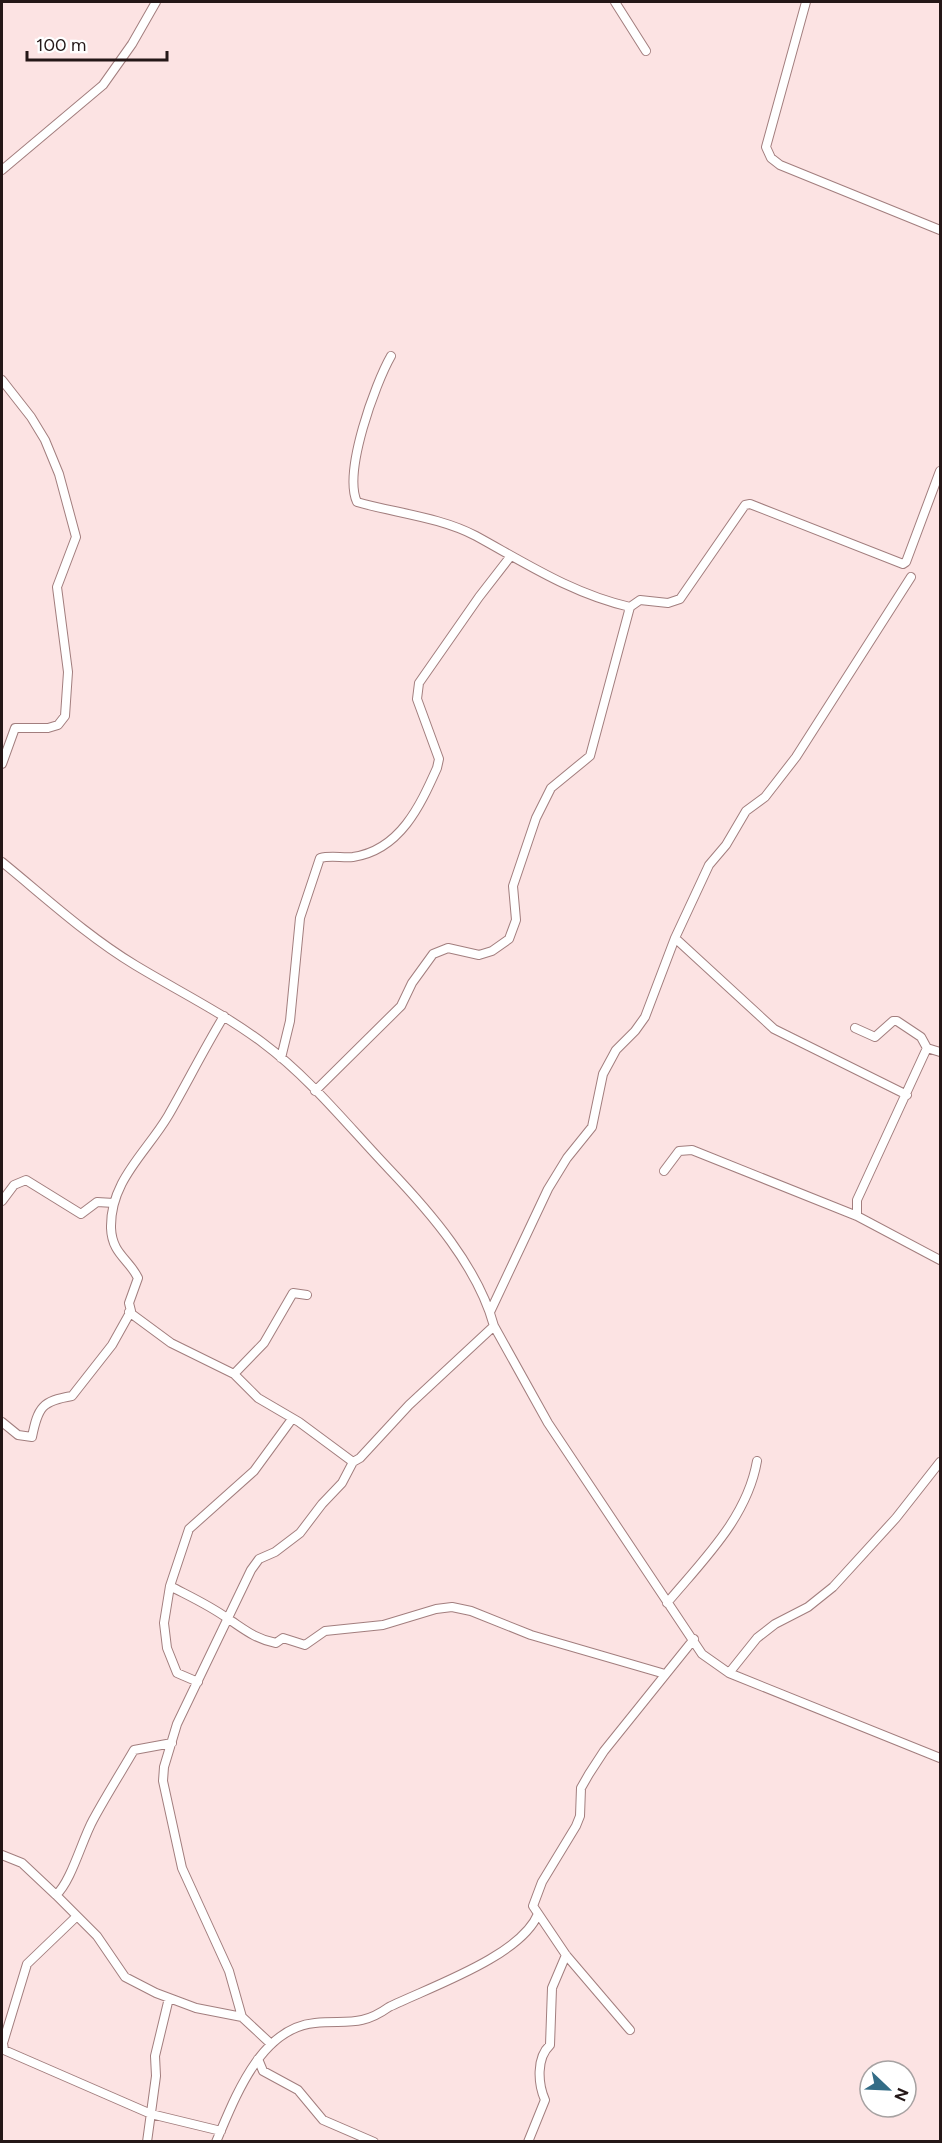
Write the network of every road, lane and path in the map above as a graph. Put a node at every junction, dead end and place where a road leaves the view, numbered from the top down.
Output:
1 (156, 2) edge
2 (615, 2) edge
3 (806, 2) edge
4 (646, 51) dead end
5 (2, 170) edge
6 (940, 230) edge
7 (391, 356) dead end
8 (2, 380) edge
9 (940, 471) edge
10 (510, 557) junction
11 (911, 577) dead end
12 (630, 607) junction
13 (2, 764) edge
14 (2, 862) edge
15 (675, 938) junction
16 (224, 1016) junction
17 (855, 1028) dead end
18 (927, 1048) junction
19 (940, 1052) edge
20 (281, 1058) junction
21 (315, 1091) junction
22 (907, 1095) junction
23 (664, 1171) dead end
24 (2, 1201) edge
25 (114, 1203) junction
26 (857, 1216) junction
27 (940, 1260) edge
28 (307, 1295) dead end
29 (129, 1312) junction
30 (490, 1312) junction
31 (494, 1326) junction
32 (234, 1374) junction
33 (292, 1419) junction
34 (2, 1422) edge
35 (757, 1461) dead end
36 (940, 1461) edge
37 (353, 1462) junction
38 (170, 1586) junction
39 (667, 1602) junction
40 (228, 1618) junction
41 (694, 1639) junction
42 (729, 1673) junction
43 (665, 1674) junction
44 (198, 1682) junction
45 (172, 1743) junction
46 (940, 1758) edge
47 (2, 1855) edge
48 (56, 1895) junction
49 (538, 1914) junction
50 (76, 1917) junction
51 (566, 1955) junction
52 (169, 1998) junction
53 (242, 2017) junction
54 (630, 2030) dead end
55 (271, 2044) junction
56 (258, 2059) junction
57 (151, 2114) junction
58 (221, 2131) junction
59 (147, 2142) edge
60 (216, 2142) edge
61 (374, 2142) edge
62 (528, 2142) edge

1 - 5 street
2 - 4 street
3 - 6 street
7 - 10 street
8 - 13 street
9 - 12 street
10 - 12 street
10 - 20 street
11 - 15 street
12 - 21 street
14 - 16 street
15 - 22 street
15 - 30 street
16 - 20 street
16 - 25 street
17 - 18 street
18 - 19 street
18 - 22 street
20 - 21 street
21 - 30 street
22 - 26 street
23 - 26 street
24 - 25 street
25 - 29 street
26 - 27 street
28 - 32 street
29 - 32 street
29 - 34 street
30 - 31 street
31 - 37 street
31 - 39 street
32 - 33 street
33 - 37 street
33 - 38 street
35 - 39 street
36 - 42 street
37 - 40 street
38 - 40 street
38 - 44 street
39 - 41 street
40 - 43 street
40 - 44 street
41 - 42 street
41 - 43 street
42 - 46 street
43 - 49 street
44 - 45 street
45 - 48 street
45 - 53 street
47 - 48 street
48 - 50 street
49 - 51 street
49 - 55 street
50 - 52 street
50 - 57 street
51 - 54 street
51 - 62 street
52 - 53 street
52 - 57 street
53 - 55 street
55 - 56 street
56 - 58 street
56 - 61 street
57 - 58 street
57 - 59 street
58 - 60 street

